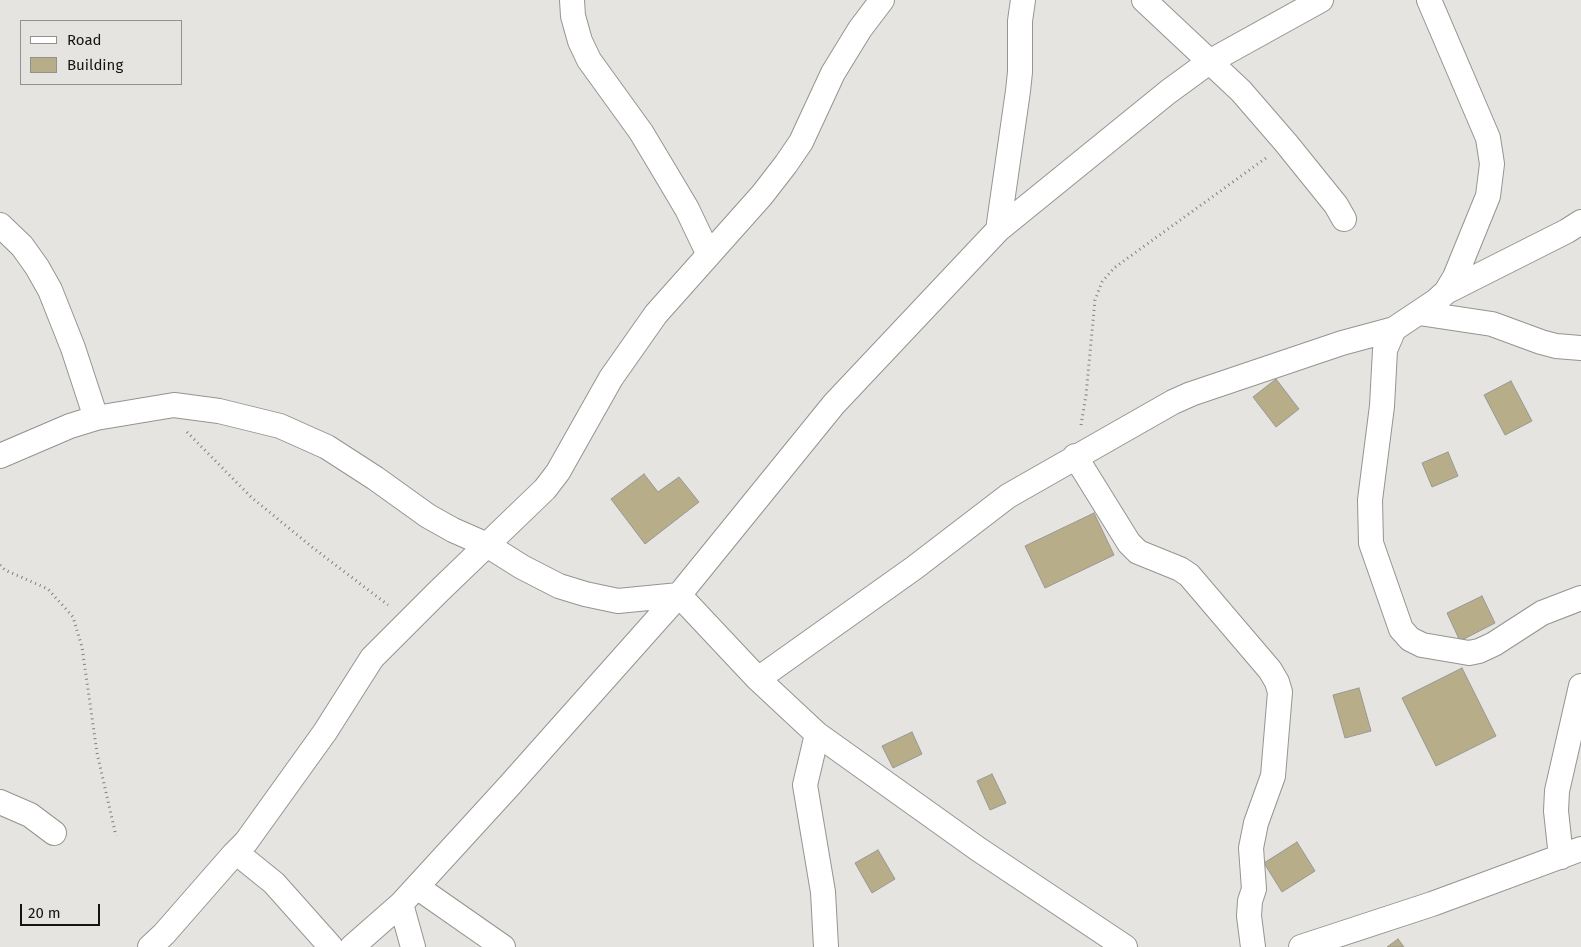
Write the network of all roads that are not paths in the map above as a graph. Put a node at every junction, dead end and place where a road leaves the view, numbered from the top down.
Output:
1 (572, 0) edge
2 (882, 0) edge
3 (1023, 0) edge
4 (1144, 0) edge
5 (1321, 0) edge
6 (1429, 0) edge
7 (1209, 62) junction
8 (1344, 219) dead end
9 (1581, 222) edge
10 (0, 225) edge
11 (998, 230) junction
12 (708, 253) junction
13 (1446, 292) junction
14 (1419, 313) junction
15 (1394, 329) junction
16 (1581, 348) edge
17 (96, 418) junction
18 (0, 456) edge
19 (1075, 456) junction
20 (487, 546) junction
21 (680, 595) junction
22 (1581, 598) edge
23 (758, 679) junction
24 (1581, 686) edge
25 (817, 734) junction
26 (0, 802) edge
27 (54, 833) dead end
28 (1571, 853) edge
29 (234, 854) junction
30 (409, 895) junction
31 (150, 947) edge
32 (331, 947) edge
33 (352, 947) edge
34 (414, 947) edge
35 (503, 947) edge
36 (826, 947) edge
37 (1125, 947) edge
38 (1253, 947) edge
39 (1301, 947) edge

1 - 12 street
2 - 12 street
3 - 11 street
4 - 7 street
5 - 7 street
6 - 13 street
7 - 8 street
7 - 11 street
9 - 13 street
10 - 17 street
11 - 21 street
12 - 20 street
13 - 14 street
14 - 15 street
14 - 16 street
15 - 19 street
15 - 22 street
17 - 18 street
17 - 20 street
19 - 23 street
19 - 38 street
20 - 21 street
20 - 29 street
21 - 23 street
21 - 30 street
23 - 25 street
24 - 28 street
25 - 36 street
25 - 37 street
26 - 27 street
28 - 39 street
29 - 31 street
29 - 32 street
30 - 33 street
30 - 34 street
30 - 35 street

